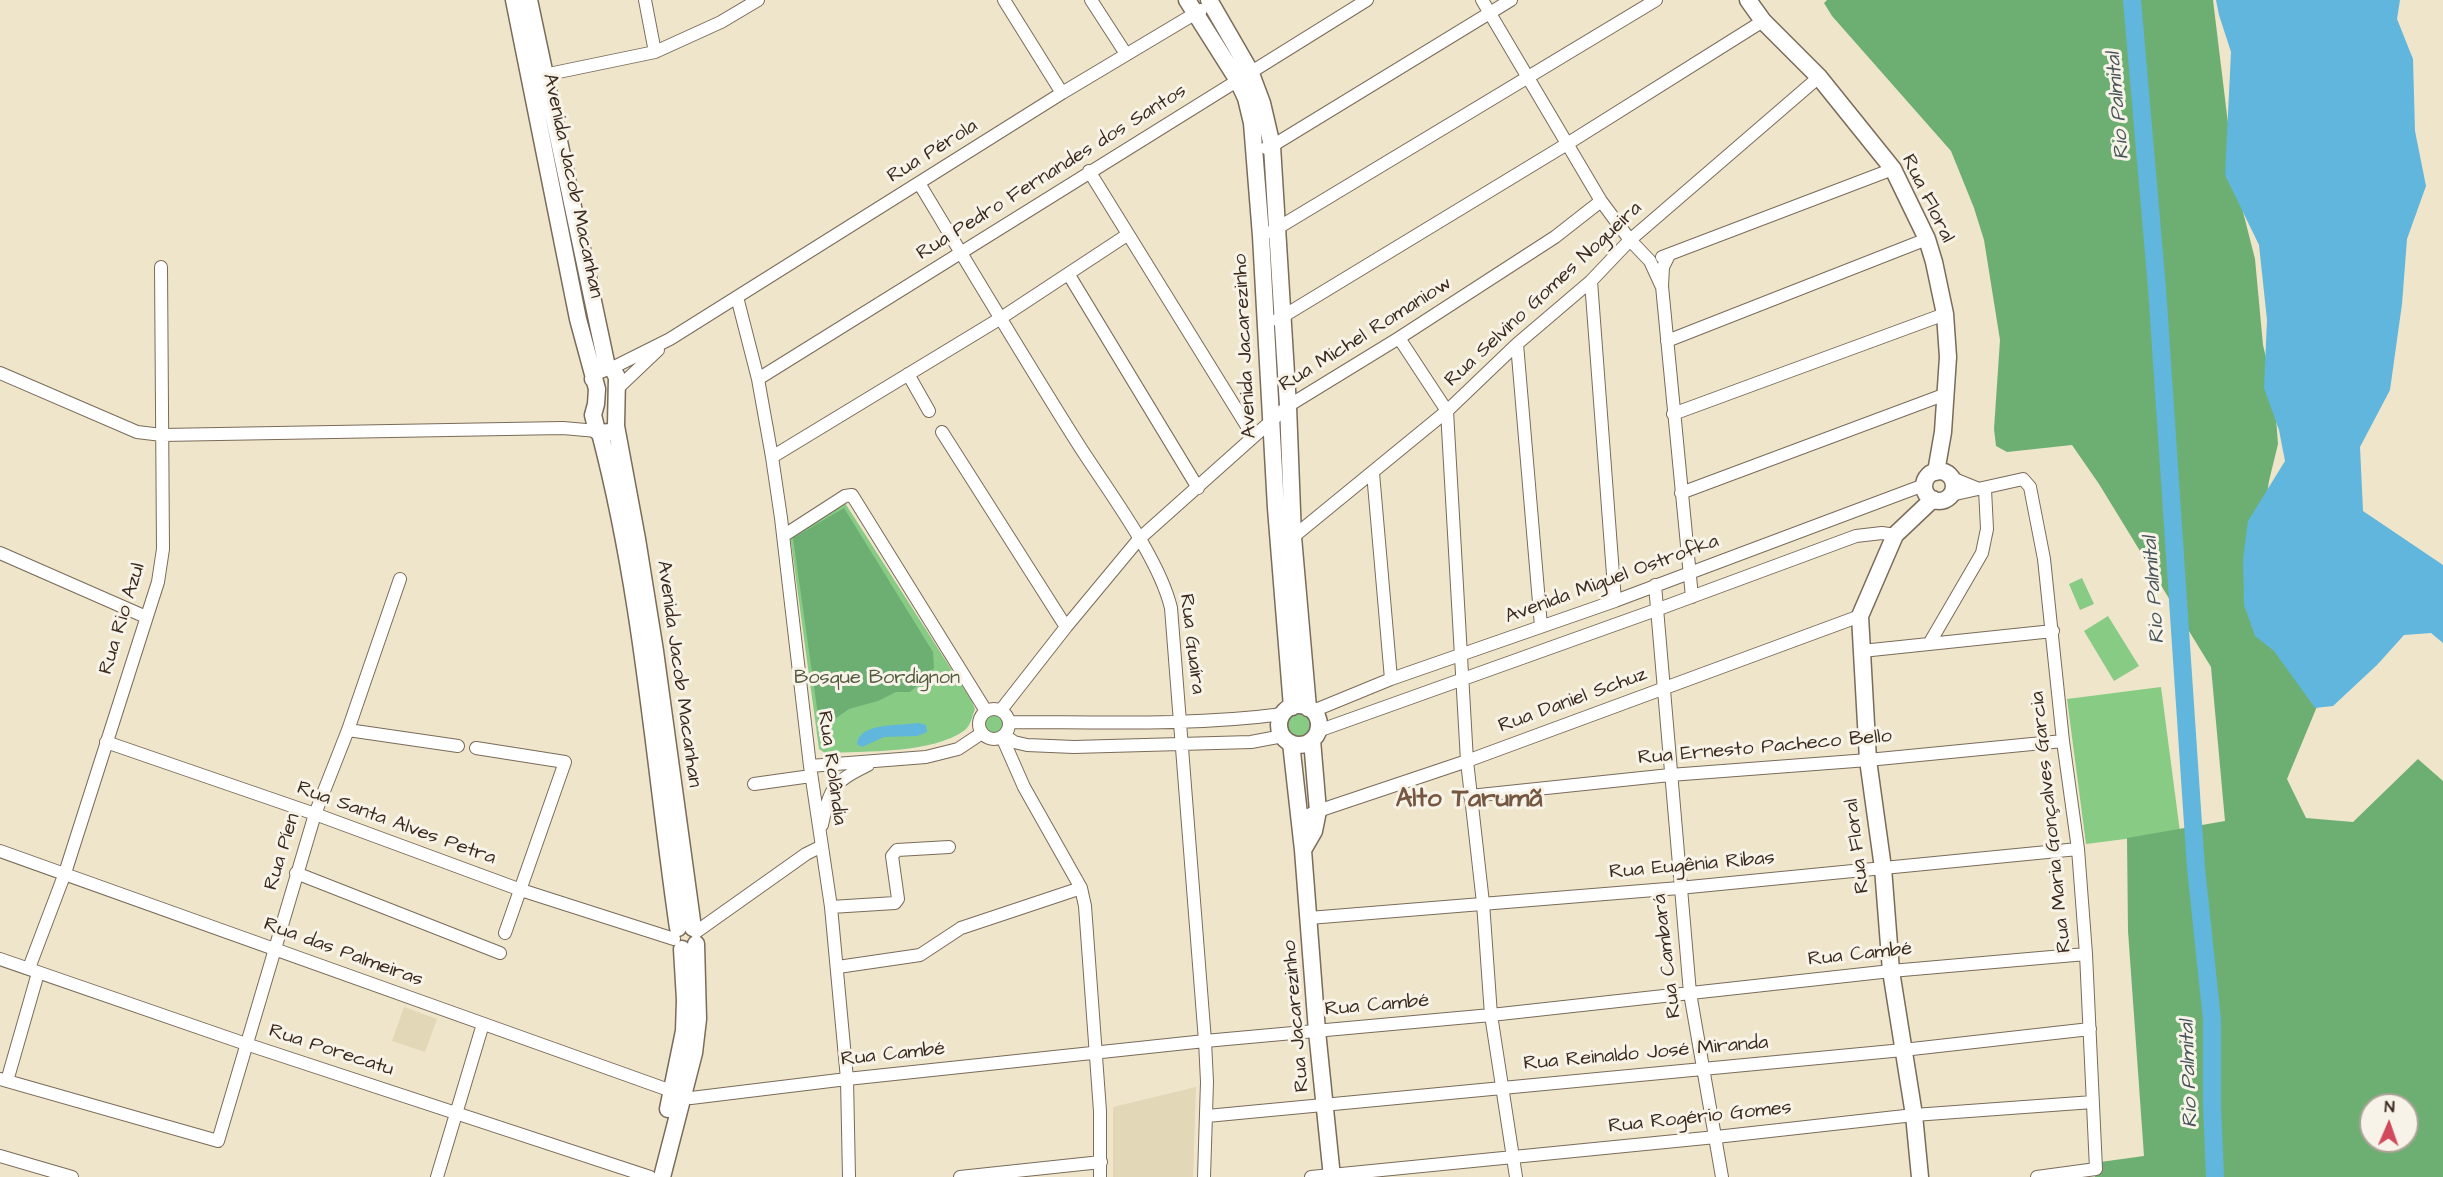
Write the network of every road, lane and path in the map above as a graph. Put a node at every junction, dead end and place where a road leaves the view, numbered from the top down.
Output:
1 (514, 0) edge
2 (529, 0) edge
3 (645, 0) edge
4 (758, 0) edge
5 (1004, 0) edge
6 (1091, 0) edge
7 (1367, 0) edge
8 (1482, 0) edge
9 (1510, 0) edge
10 (1656, 0) edge
11 (1748, 0) edge
12 (1212, 1) edge
13 (1191, 7) edge
14 (1489, 14) junction
15 (1763, 21) junction
16 (655, 52) junction
17 (1126, 54) junction
18 (544, 75) junction
19 (1243, 75) junction
20 (1528, 77) junction
21 (1819, 77) junction
22 (1062, 93) junction
23 (1567, 144) junction
24 (1264, 148) junction
25 (1893, 169) junction
26 (1089, 171) junction
27 (919, 183) junction
28 (1601, 201) junction
29 (1277, 230) junction
30 (1127, 235) junction
31 (1261, 236) junction
32 (1927, 238) junction
33 (1630, 240) junction
34 (961, 252) junction
35 (1669, 255) junction
36 (1650, 261) junction
37 (161, 267) dead end
38 (1069, 275) junction
39 (1591, 281) junction
40 (1662, 286) junction
41 (737, 297) junction
42 (1945, 314) junction
43 (1281, 317) junction
44 (1001, 318) junction
45 (1265, 326) junction
46 (1399, 338) junction
47 (670, 339) junction
48 (1667, 341) junction
49 (1517, 344) junction
50 (610, 368) junction
51 (0, 373) edge
52 (908, 374) junction
53 (593, 379) junction
54 (758, 379) junction
55 (618, 388) junction
56 (1946, 394) junction
57 (1288, 406) junction
58 (930, 411) dead end
59 (1447, 411) junction
60 (1674, 414) junction
61 (1272, 421) junction
62 (601, 426) junction
63 (942, 432) dead end
64 (162, 435) junction
65 (1253, 436) junction
66 (772, 457) junction
67 (1373, 473) junction
68 (2019, 480) joint
69 (1938, 485) junction
70 (1198, 488) junction
71 (1982, 489) junction
72 (1681, 493) junction
73 (1895, 535) junction
74 (783, 536) junction
75 (1293, 537) junction
76 (1139, 539) junction
77 (0, 553) edge
78 (1688, 573) junction
79 (400, 579) dead end
80 (1655, 585) junction
81 (1692, 597) junction
82 (1615, 601) junction
83 (1656, 610) junction
84 (146, 616) junction
85 (1860, 616) junction
86 (1540, 626) junction
87 (1066, 627) junction
88 (2053, 631) junction
89 (1929, 644) junction
90 (1862, 651) junction
91 (1461, 655) junction
92 (1391, 679) junction
93 (1463, 680) junction
94 (1663, 689) junction
95 (1001, 710) junction
96 (1299, 710) junction
97 (986, 711) junction
98 (1009, 722) junction
99 (1181, 722) junction
100 (348, 730) junction
101 (982, 733) junction
102 (1003, 736) junction
103 (1315, 736) junction
104 (1287, 739) junction
105 (2063, 741) junction
106 (106, 742) junction
107 (1182, 745) junction
108 (458, 746) dead end
109 (476, 748) dead end
110 (1868, 760) junction
111 (1467, 761) junction
112 (872, 763) junction
113 (810, 771) junction
114 (1670, 775) junction
115 (754, 784) dead end
116 (1470, 796) junction
117 (1317, 811) junction
118 (315, 814) junction
119 (1299, 822) junction
120 (820, 833) junction
121 (822, 846) junction
122 (949, 847) dead end
123 (2078, 849) junction
124 (1303, 850) junction
125 (0, 851) edge
126 (1883, 868) junction
127 (65, 873) junction
128 (296, 873) junction
129 (1081, 888) junction
130 (1679, 888) junction
131 (521, 890) junction
132 (1483, 903) junction
133 (831, 907) junction
134 (1309, 918) junction
135 (505, 933) dead end
136 (686, 937) junction
137 (274, 949) junction
138 (501, 953) dead end
139 (2086, 954) junction
140 (0, 959) edge
141 (838, 967) junction
142 (33, 970) junction
143 (1891, 971) junction
144 (1690, 993) junction
145 (1491, 1015) junction
146 (483, 1024) junction
147 (2090, 1029) junction
148 (1317, 1031) junction
149 (1205, 1041) junction
150 (246, 1044) junction
151 (1903, 1050) junction
152 (1095, 1054) junction
153 (1704, 1067) junction
154 (847, 1079) junction
155 (3, 1080) edge
156 (1501, 1087) junction
157 (678, 1094) junction
158 (2093, 1101) junction
159 (1326, 1106) junction
160 (455, 1112) junction
161 (1914, 1115) junction
162 (1207, 1116) junction
163 (1716, 1137) junction
164 (0, 1156) edge
165 (1512, 1157) junction
166 (1101, 1162) junction
167 (1332, 1176) edge
168 (72, 1177) edge
169 (437, 1177) edge
170 (651, 1177) edge
171 (662, 1177) edge
172 (849, 1177) edge
173 (960, 1177) edge
174 (1100, 1177) edge
175 (1204, 1177) edge
176 (1311, 1177) edge
177 (1516, 1177) edge
178 (1722, 1177) edge
179 (1920, 1177) edge
180 (2037, 1177) edge

1 - 53 street, Avenida Jacob Macanhan
2 - 18 street, Avenida Jacob Macanhan
3 - 16 street
4 - 16 street
5 - 22 street
6 - 17 street
7 - 19 street, Rua Pedro Fernandes dos Santos
8 - 14 street
9 - 14 street
10 - 20 street
11 - 15 street, Rua Floral
12 - 13 street, Rua Pérola
12 - 19 street, Avenida Jacarezinho
13 - 17 street, Rua Pérola
13 - 19 street, Avenida Jacarezinho
14 - 20 street
14 - 24 street
15 - 21 street, Rua Floral
15 - 23 street
16 - 18 street
17 - 22 street, Rua Pérola
18 - 50 street, Avenida Jacob Macanhan
19 - 24 street, Avenida Jacarezinho
19 - 26 street, Rua Pedro Fernandes dos Santos
20 - 23 street
20 - 29 street
21 - 25 street, Rua Floral
21 - 33 street, Rua Selvino Gomes Nogueira
22 - 27 street, Rua Pérola
23 - 28 street
23 - 43 street
24 - 29 street, Avenida Jacarezinho
24 - 31 street, Avenida Jacarezinho
25 - 32 street, Rua Floral
25 - 35 street
26 - 30 street
26 - 34 street, Rua Pedro Fernandes dos Santos
27 - 34 street, Rua Guaíra
27 - 41 street, Rua Pérola
28 - 33 street
28 - 46 street, Rua Michel Romaniow
29 - 31 street
29 - 43 street, Avenida Jacarezinho
30 - 38 street
30 - 65 street
31 - 45 street, Avenida Jacarezinho
32 - 42 street, Rua Floral
32 - 48 street
33 - 36 street
33 - 39 street, Rua Selvino Gomes Nogueira
34 - 44 street, Rua Guaíra
34 - 54 street, Rua Pedro Fernandes dos Santos
35 - 36 street
35 - 40 street
36 - 40 street
37 - 64 street, Rua Rio Azul
38 - 44 street
38 - 70 street
39 - 49 street, Rua Selvino Gomes Nogueira
39 - 82 street
40 - 48 street
41 - 47 street, Rua Pérola
41 - 54 street, Rua Rolândia
42 - 56 street, Rua Floral
42 - 60 street
43 - 45 street
43 - 57 street, Avenida Jacarezinho
44 - 52 street
44 - 76 street, Rua Guaíra
45 - 61 street, Avenida Jacarezinho
46 - 57 street, Rua Michel Romaniow
46 - 59 street
47 - 50 street, Rua Pérola
47 - 55 street, Rua Pérola
48 - 60 street
49 - 59 street, Rua Selvino Gomes Nogueira
49 - 86 street
50 - 53 street
50 - 55 street, Avenida Jacob Macanhan
51 - 64 street
52 - 58 street
52 - 66 street
53 - 62 street, Avenida Jacob Macanhan
54 - 66 street, Rua Rolândia
55 - 62 street, Avenida Jacob Macanhan
56 - 69 street, Rua Floral
56 - 72 street
57 - 61 street, Rua Michel Romaniow
57 - 75 street, Avenida Jacarezinho
59 - 67 street, Rua Selvino Gomes Nogueira
59 - 91 street
60 - 72 street
61 - 65 street, Rua Michel Romaniow
61 - 96 street, Avenida Jacarezinho
62 - 64 street
62 - 136 street, Avenida Jacob Macanhan
63 - 87 street
64 - 84 street, Rua Rio Azul
65 - 70 street, Rua Michel Romaniow
66 - 74 street, Rua Rolândia
67 - 75 street, Rua Selvino Gomes Nogueira
67 - 92 street
68 - 71 street, Avenida Miguel Ostrofka
68 - 88 street, Rua Maria Gonçalves Garcia
69 - 71 street, Avenida Miguel Ostrofka
69 - 73 street, Rua Floral
69 - 78 street, Avenida Miguel Ostrofka
70 - 76 street, Rua Michel Romaniow
71 - 89 street
72 - 78 street
73 - 81 street
73 - 85 street, Rua Floral
74 - 97 street
74 - 113 street, Rua Rolândia
75 - 96 street, Avenida Jacarezinho
76 - 87 street, Rua Michel Romaniow
76 - 99 street, Rua Guaíra
77 - 84 street
78 - 80 street, Avenida Miguel Ostrofka
78 - 81 street
79 - 100 street, Rua Píen
80 - 82 street, Avenida Miguel Ostrofka
80 - 83 street, Rua Cambará
81 - 83 street
82 - 86 street, Avenida Miguel Ostrofka
83 - 93 street
83 - 94 street, Rua Cambará
84 - 106 street, Rua Rio Azul
85 - 90 street, Rua Floral
85 - 94 street, Rua Daniel Schuz
86 - 91 street, Avenida Miguel Ostrofka
87 - 95 street, Rua Michel Romaniow
88 - 89 street
88 - 105 street, Rua Maria Gonçalves Garcia
89 - 90 street
90 - 110 street, Rua Floral
91 - 92 street, Avenida Miguel Ostrofka
91 - 93 street
92 - 96 street, Avenida Miguel Ostrofka
93 - 103 street
93 - 111 street
94 - 111 street, Rua Daniel Schuz
94 - 114 street, Rua Cambará
95 - 97 street
95 - 98 street
96 - 99 street, Avenida Miguel Ostrofka
96 - 103 street
96 - 104 street
97 - 101 street
98 - 99 street, Avenida Miguel Ostrofka
98 - 102 street
99 - 107 street, Rua Guaíra
100 - 108 street
100 - 118 street, Rua Píen
101 - 102 street
101 - 112 street
102 - 107 street
102 - 129 street
103 - 104 street
103 - 117 street, Rua Jacarezinho
104 - 107 street
104 - 119 street, Rua Jacarezinho
105 - 110 street, Rua Ernesto Pacheco Bello
105 - 123 street, Rua Maria Gonçalves Garcia
106 - 118 street, Rua Santa Alves Petra
106 - 127 street, Rua Rio Azul
107 - 149 street, Rua Guaíra
109 - 131 street
110 - 114 street, Rua Ernesto Pacheco Bello
110 - 126 street, Rua Floral
111 - 116 street
111 - 117 street, Rua Daniel Schuz
112 - 113 street
112 - 120 street
113 - 115 street
113 - 120 street, Rua Rolândia
114 - 116 street, Rua Ernesto Pacheco Bello
114 - 130 street, Rua Cambará
116 - 132 street
117 - 119 street, Rua Daniel Schuz
117 - 124 street, Rua Jacarezinho
118 - 128 street, Rua Píen
118 - 131 street, Rua Santa Alves Petra
119 - 124 street, Rua Jacarezinho
120 - 121 street, Rua Rolândia
121 - 133 street, Rua Rolândia
121 - 136 street
122 - 133 street
123 - 126 street, Rua Eugênia Ribas
123 - 139 street, Rua Maria Gonçalves Garcia
124 - 134 street, Rua Jacarezinho
125 - 127 street, Rua das Palmeiras
126 - 130 street, Rua Eugênia Ribas
126 - 143 street, Rua Floral
127 - 137 street, Rua das Palmeiras
127 - 142 street, Rua Rio Azul
128 - 137 street, Rua Píen
128 - 138 street
129 - 141 street
129 - 152 street
130 - 132 street, Rua Eugênia Ribas
130 - 144 street, Rua Cambará
131 - 135 street
131 - 136 street, Rua Santa Alves Petra
132 - 134 street, Rua Eugênia Ribas
132 - 145 street
133 - 141 street, Rua Rolândia
134 - 148 street, Rua Jacarezinho
136 - 157 street, Avenida Jacob Macanhan
137 - 146 street, Rua das Palmeiras
137 - 150 street, Rua Píen
139 - 143 street, Rua Cambé
139 - 147 street, Rua Maria Gonçalves Garcia
140 - 142 street, Rua Porecatu
141 - 154 street, Rua Rolândia
142 - 150 street, Rua Porecatu
142 - 155 street, Rua Rio Azul
143 - 144 street, Rua Cambé
143 - 151 street, Rua Floral
144 - 145 street, Rua Cambé
144 - 153 street, Rua Cambará
145 - 148 street, Rua Cambé
145 - 156 street
146 - 157 street, Rua das Palmeiras
146 - 160 street
147 - 151 street, Rua Reinaldo José Miranda
147 - 158 street, Rua Maria Gonçalves Garcia
148 - 149 street, Rua Cambé
148 - 159 street, Rua Jacarezinho
149 - 152 street, Rua Cambé
149 - 162 street, Rua Guaíra
150 - 155 street, Rua Píen
150 - 160 street, Rua Porecatu
151 - 153 street, Rua Reinaldo José Miranda
151 - 161 street, Rua Floral
152 - 154 street, Rua Cambé
152 - 166 street
153 - 156 street, Rua Reinaldo José Miranda
153 - 163 street, Rua Cambará
154 - 157 street, Rua Cambé
154 - 172 street, Rua Rolândia
156 - 159 street, Rua Reinaldo José Miranda
156 - 165 street
157 - 170 street, Avenida Jacob Macanhan
157 - 171 street, Avenida Jacob Macanhan
158 - 161 street, Rua Rogério Gomes
158 - 180 street, Rua Maria Gonçalves Garcia
159 - 162 street, Rua Reinaldo José Miranda
159 - 167 street, Rua Jacarezinho
160 - 169 street
160 - 170 street, Rua Porecatu
161 - 163 street, Rua Rogério Gomes
161 - 179 street, Rua Floral
162 - 175 street, Rua Guaíra
163 - 165 street, Rua Rogério Gomes
163 - 178 street, Rua Cambará
164 - 168 street
165 - 167 street, Rua Rogério Gomes
165 - 177 street
166 - 173 street
166 - 174 street
167 - 176 street, Rua Rogério Gomes

